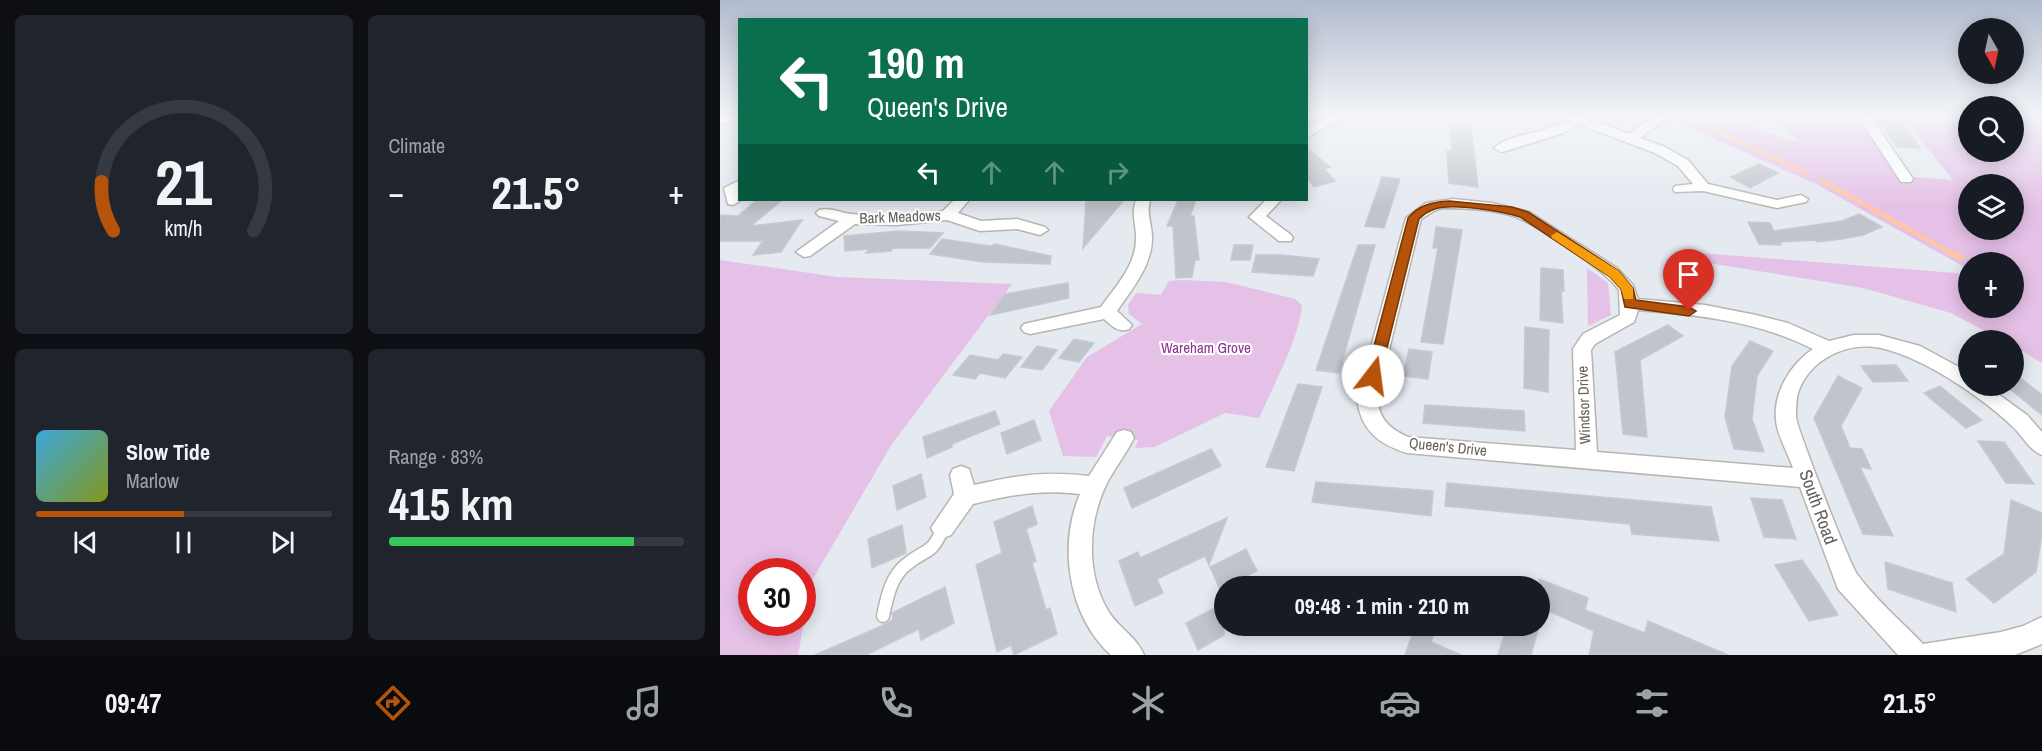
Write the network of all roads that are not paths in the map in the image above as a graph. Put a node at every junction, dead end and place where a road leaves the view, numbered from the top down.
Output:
1 (1504, 147) edge
2 (1649, 147) edge
3 (1884, 147) edge
4 (1501, 148) dead end
5 (1906, 179) dead end
6 (1703, 187) junction
7 (1680, 189) dead end
8 (1801, 199) dead end
9 (961, 201) edge
10 (1143, 201) edge
11 (1273, 201) edge
12 (824, 213) dead end
13 (948, 215) junction
14 (1257, 217) junction
15 (852, 219) junction
16 (1240, 220) dead end
17 (1040, 230) dead end
18 (1285, 238) dead end
19 (804, 252) dead end
20 (1630, 304) junction
21 (1107, 312) junction
22 (1123, 326) dead end
23 (1030, 328) dead end
24 (1827, 348) junction
25 (1958, 376) edge
26 (1988, 396) edge
27 (1124, 438) dead end
28 (2042, 446) edge
29 (1587, 460) junction
30 (1808, 478) junction
31 (1094, 486) junction
32 (943, 528) joint
33 (882, 616) dead end
34 (2042, 630) edge
35 (1995, 651) edge
36 (1131, 655) edge
37 (1916, 655) edge
38 (1928, 655) edge

1 - 4 street
2 - 6 street
3 - 5 street
6 - 7 street
6 - 8 street
9 - 13 street, Bark Meadows
10 - 21 street
11 - 14 street
12 - 15 street, Bark Meadows
13 - 15 street, Bark Meadows
13 - 17 street, Bark Meadows
14 - 16 street
14 - 18 street
15 - 19 street, Bark Meadows
20 - 24 street
20 - 29 street, Windsor Drive
20 - 29 street, Queen's Drive
21 - 22 street
21 - 23 street
24 - 25 street
24 - 30 street, South Road
26 - 28 street
27 - 31 street
29 - 30 street, Queen's Drive
30 - 37 street, South Road
31 - 32 street
31 - 36 street
32 - 33 lane
34 - 35 street
35 - 38 street

